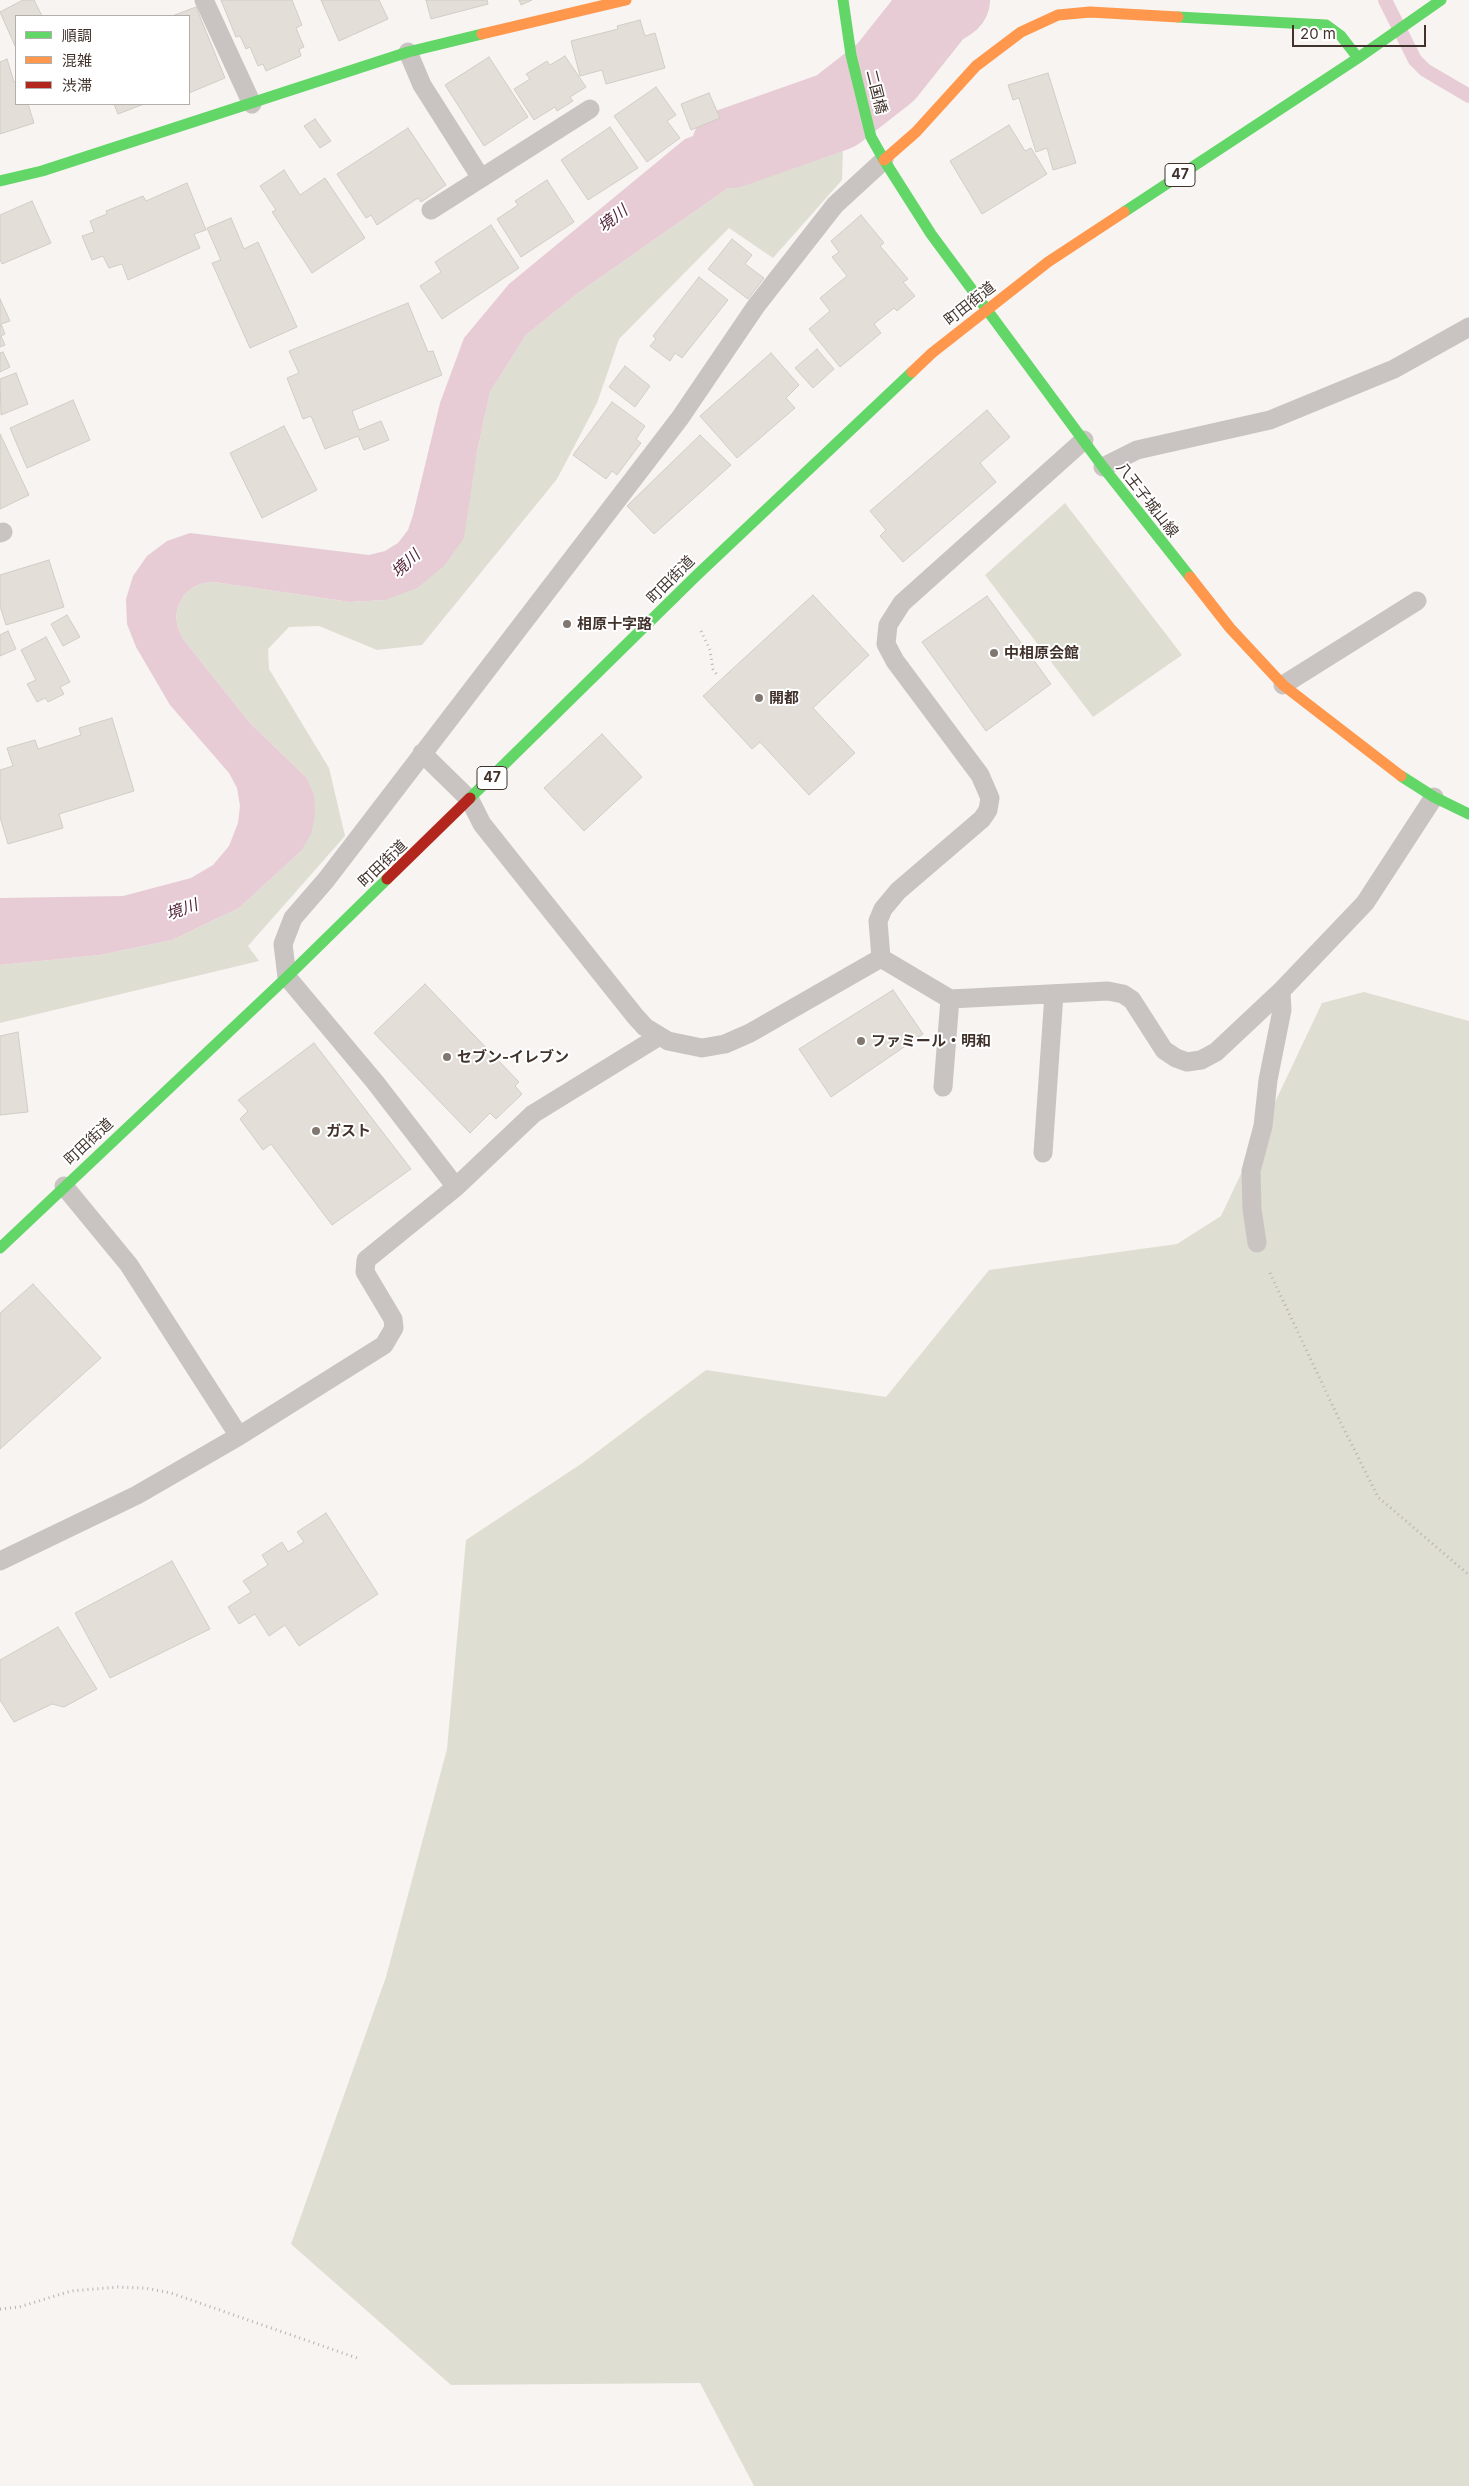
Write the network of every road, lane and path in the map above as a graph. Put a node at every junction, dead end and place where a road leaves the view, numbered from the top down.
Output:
1 (204, 0) edge
2 (626, 0) edge
3 (843, 0) edge
4 (1441, 0) edge
5 (408, 52) junction
6 (1358, 58) junction
7 (252, 104) junction
8 (590, 109) dead end
9 (871, 137) joint
10 (884, 160) junction
11 (481, 178) junction
12 (0, 181) edge
13 (431, 210) dead end
14 (986, 310) junction
15 (1469, 327) edge
16 (1084, 440) junction
17 (1103, 467) junction
18 (1417, 601) dead end
19 (701, 630) dead end
20 (717, 675) dead end
21 (1283, 685) junction
22 (422, 753) junction
23 (1434, 797) junction
24 (470, 800) junction
25 (1469, 814) edge
26 (881, 958) junction
27 (287, 978) junction
28 (1281, 991) junction
29 (1054, 994) junction
30 (950, 999) junction
31 (658, 1037) junction
32 (943, 1087) dead end
33 (1043, 1153) dead end
34 (64, 1186) junction
35 (456, 1188) junction
36 (1257, 1243) joint
37 (0, 1248) edge
38 (239, 1436) junction
39 (0, 1561) edge
40 (1469, 1575) edge
41 (0, 2309) edge
42 (357, 2358) dead end

1 - 7 lane
2 - 5 main road
3 - 9 main road, 二国橋
4 - 6 main road, 町田街道 / 47
5 - 7 main road
5 - 11 lane
6 - 10 main road
6 - 14 main road, 町田街道 / 47
7 - 12 main road
8 - 11 lane
9 - 10 main road, 八王子城山線
10 - 14 main road, 八王子城山線
10 - 22 lane
11 - 13 lane
14 - 16 main road, 八王子城山線
14 - 24 main road, 町田街道 / 47
15 - 17 lane
16 - 17 main road, 八王子城山線
16 - 26 lane
17 - 21 main road, 八王子城山線
18 - 21 lane
19 - 20 path
21 - 23 main road, 八王子城山線
22 - 24 lane
22 - 27 lane
23 - 25 main road, 八王子城山線
23 - 28 lane
24 - 27 main road, 町田街道 / 47
24 - 31 lane
26 - 30 lane
26 - 31 lane
27 - 34 main road, 町田街道 / 47
27 - 35 lane
28 - 29 lane
28 - 36 lane
29 - 30 lane
29 - 33 lane
30 - 32 lane
31 - 35 lane
34 - 37 main road, 町田街道 / 47
34 - 38 lane
35 - 38 lane
36 - 40 path
38 - 39 lane
41 - 42 path

